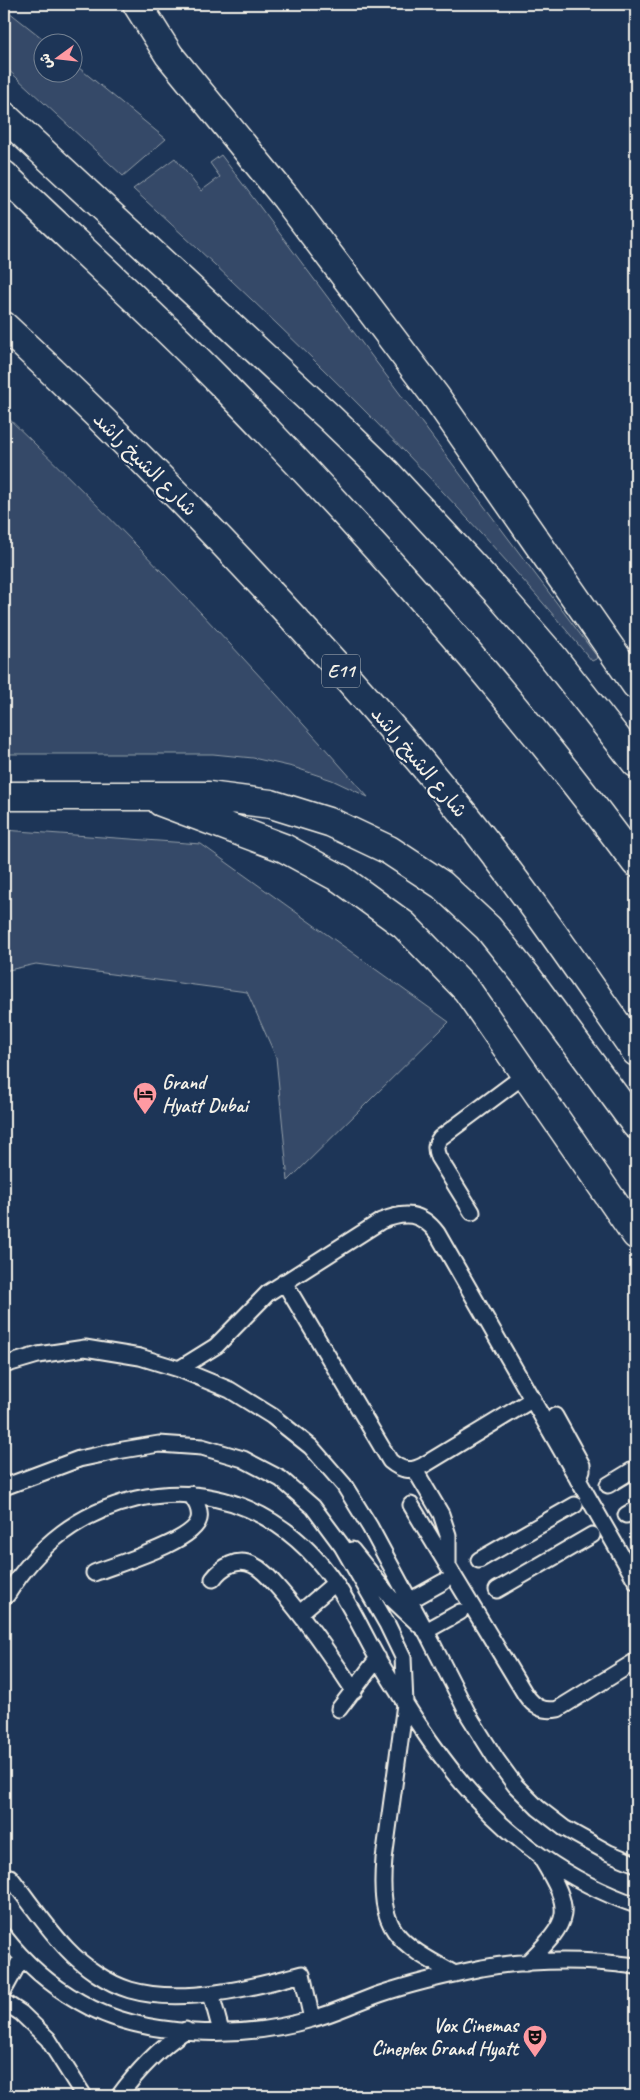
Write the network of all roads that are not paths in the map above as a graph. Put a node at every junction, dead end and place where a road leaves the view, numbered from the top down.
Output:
1 (137, 4) edge
2 (4, 116) edge
3 (4, 175) edge
4 (4, 326) edge
5 (636, 685) edge
6 (636, 763) edge
7 (4, 796) edge
8 (146, 796) junction
9 (636, 863) edge
10 (636, 1052) edge
11 (526, 1074) junction
12 (636, 1125) edge
13 (472, 1212) dead end
14 (636, 1235) edge
15 (284, 1282) junction
16 (4, 1365) edge
17 (179, 1369) junction
18 (534, 1400) junction
19 (555, 1416) dead end
20 (636, 1468) edge
21 (415, 1470) junction
22 (578, 1480) junction
23 (608, 1485) dead end
24 (4, 1487) edge
25 (190, 1494) junction
26 (411, 1505) dead end
27 (574, 1505) dead end
28 (592, 1535) dead end
29 (342, 1546) junction
30 (479, 1560) dead end
31 (448, 1565) junction
32 (94, 1573) dead end
33 (213, 1579) dead end
34 (636, 1581) edge
35 (443, 1582) dead end
36 (335, 1583) junction
37 (5, 1590) edge
38 (497, 1590) dead end
39 (409, 1601) junction
40 (300, 1612) junction
41 (460, 1612) dead end
42 (426, 1631) junction
43 (378, 1658) junction
44 (636, 1661) edge
45 (354, 1691) junction
46 (405, 1704) junction
47 (340, 1709) dead end
48 (541, 1857) junction
49 (636, 1864) edge
50 (10, 1877) dead end
51 (636, 1905) edge
52 (4, 1936) edge
53 (21, 1958) junction
54 (527, 1963) junction
55 (636, 1966) edge
56 (455, 1974) junction
57 (4, 1990) edge
58 (211, 1994) junction
59 (4, 2002) edge
60 (312, 2019) junction
61 (186, 2030) junction
62 (221, 2032) junction
63 (84, 2096) edge
64 (119, 2096) edge

1 - 5 main road
2 - 6 main road
3 - 9 main road
4 - 10 main road, شارع الشيخ راشد / E11
7 - 8 main road
8 - 11 main road
8 - 12 main road
11 - 13 lane
11 - 14 main road
15 - 17 lane
15 - 18 lane
15 - 21 lane
16 - 17 lane
17 - 39 lane
18 - 21 lane
18 - 22 lane
19 - 22 lane
20 - 23 lane
21 - 31 lane
22 - 34 lane
24 - 29 lane
25 - 32 lane
25 - 36 lane
25 - 37 lane
26 - 31 lane
27 - 30 lane
28 - 38 lane
29 - 42 lane
29 - 46 lane
31 - 44 lane
33 - 40 lane
35 - 39 lane
36 - 40 lane
36 - 43 lane
39 - 42 lane
40 - 45 lane
41 - 42 lane
42 - 49 lane
43 - 45 lane
43 - 46 lane
45 - 47 lane
46 - 48 lane
46 - 56 lane
48 - 51 lane
48 - 54 lane
50 - 58 lane
52 - 53 lane
53 - 57 lane
53 - 61 lane
54 - 55 lane
54 - 56 lane
56 - 60 lane
58 - 60 lane
58 - 62 lane
59 - 63 lane
60 - 62 lane
61 - 62 lane
61 - 64 lane

